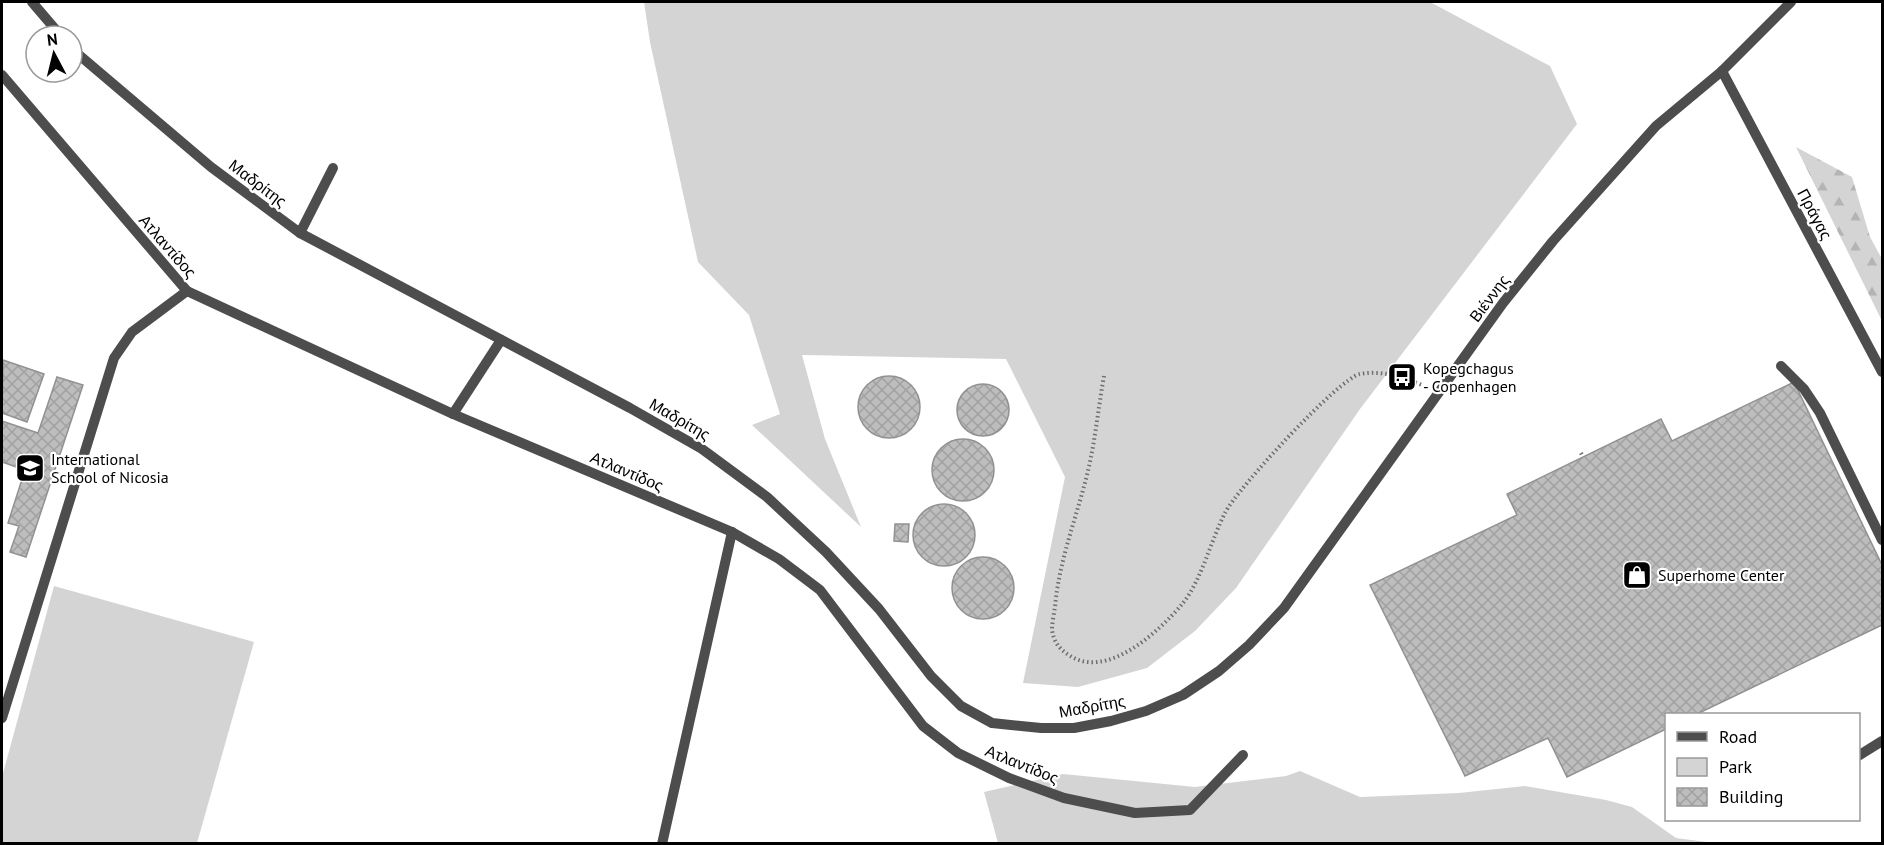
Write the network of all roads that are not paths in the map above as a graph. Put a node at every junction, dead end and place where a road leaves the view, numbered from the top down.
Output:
1 (32, 2) edge
2 (1791, 2) edge
3 (51, 24) edge
4 (84, 59) edge
5 (1722, 71) junction
6 (2, 75) edge
7 (333, 168) dead end
8 (300, 233) junction
9 (187, 291) junction
10 (501, 340) junction
11 (1781, 366) dead end
12 (1882, 372) edge
13 (453, 414) junction
14 (732, 532) junction
15 (1882, 540) edge
16 (1249, 645) joint
17 (2, 718) edge
18 (1882, 741) edge
19 (1243, 755) dead end
20 (1860, 755) edge
21 (662, 843) edge

1 - 3 street
2 - 5 street, Βιέννης
4 - 8 street, Μαδρίτης
5 - 12 street, Πράγας
5 - 16 street, Βιέννης
6 - 9 street, Ατλαντίδος
7 - 8 street
8 - 10 street, Μαδρίτης
9 - 13 street, Ατλαντίδος
9 - 17 street
10 - 13 street
10 - 16 street, Μαδρίτης
11 - 15 street
13 - 14 street, Ατλαντίδος
14 - 19 street, Ατλαντίδος
14 - 21 street
18 - 20 street

